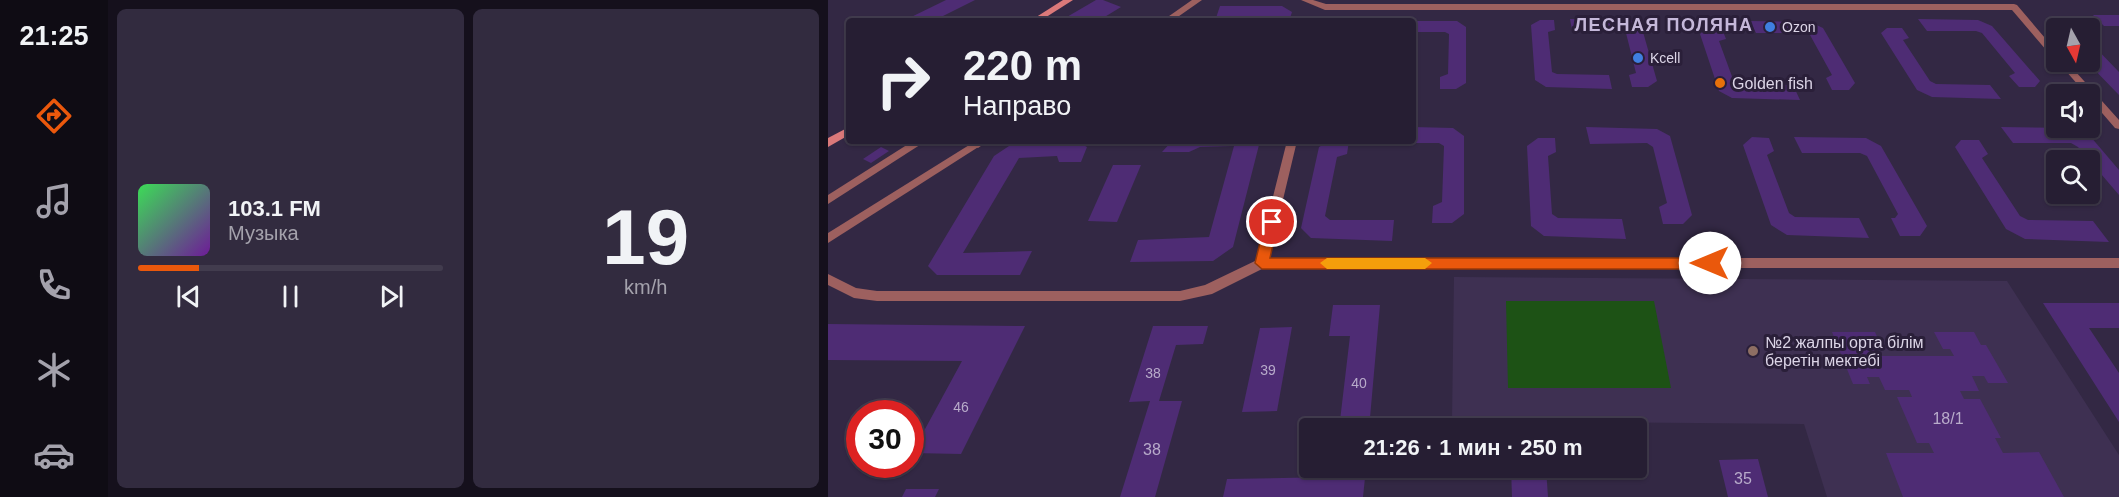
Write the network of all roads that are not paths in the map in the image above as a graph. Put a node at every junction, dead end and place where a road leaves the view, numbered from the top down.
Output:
1 (1069, 0) edge
2 (1198, 0) edge
3 (1305, 0) edge
4 (2016, 4) edge
5 (1039, 18) edge
6 (1171, 18) edge
7 (2046, 43) edge
8 (2071, 72) edge
9 (2119, 126) edge
10 (846, 132) edge
11 (828, 143) edge
12 (916, 144) edge
13 (974, 144) edge
14 (1291, 144) edge
15 (828, 200) edge
16 (828, 239) edge
17 (1262, 263) junction
18 (2119, 264) edge
19 (828, 279) edge

1 - 5 main road
2 - 6 street
3 - 4 street
4 - 7 street
8 - 9 street
10 - 11 main road
12 - 15 street
13 - 16 street
14 - 17 street
17 - 18 street
17 - 19 street

